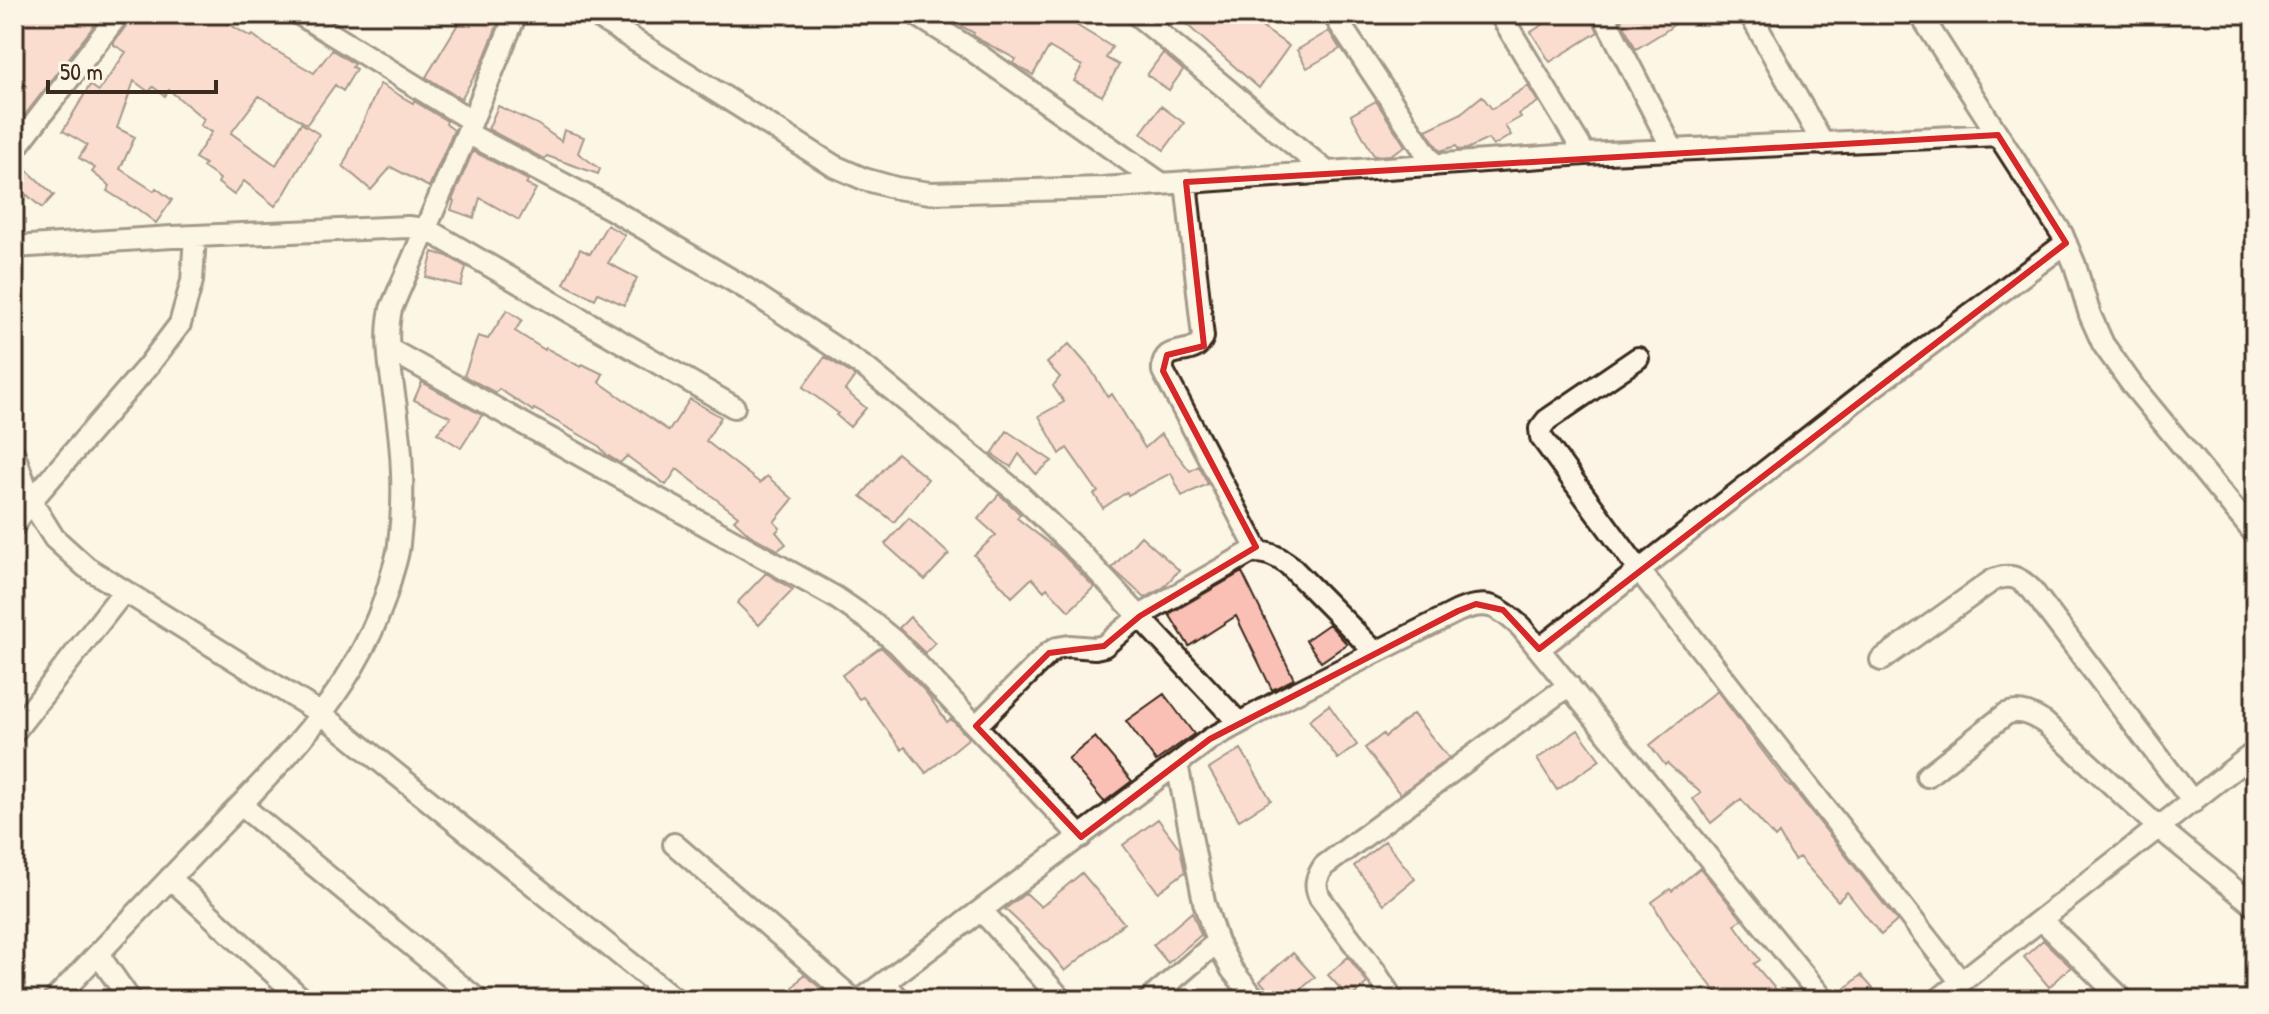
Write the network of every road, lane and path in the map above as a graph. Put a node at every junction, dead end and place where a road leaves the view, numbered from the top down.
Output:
1 (119, 14) edge
2 (299, 14) edge
3 (516, 14) edge
4 (593, 14) edge
5 (915, 14) edge
6 (1136, 14) edge
7 (1333, 14) edge
8 (1500, 14) edge
9 (1603, 14) edge
10 (1750, 14) edge
11 (1920, 14) edge
12 (470, 127) junction
13 (1998, 135) junction
14 (1823, 144) junction
15 (14, 150) edge
16 (1673, 150) junction
17 (1585, 154) junction
18 (1434, 165) junction
19 (1327, 172) junction
20 (1186, 182) junction
21 (1162, 184) junction
22 (426, 229) junction
23 (195, 236) junction
24 (2066, 243) junction
25 (14, 247) edge
26 (389, 349) junction
27 (1638, 358) dead end
28 (734, 407) dead end
29 (14, 454) edge
30 (31, 501) junction
31 (14, 525) edge
32 (2255, 534) edge
33 (1258, 551) junction
34 (1639, 570) junction
35 (124, 591) junction
36 (1140, 616) junction
37 (1539, 649) junction
38 (1375, 652) junction
39 (1881, 660) dead end
40 (1569, 685) junction
41 (323, 715) junction
42 (1239, 723) junction
43 (976, 726) junction
44 (14, 732) edge
45 (2255, 752) edge
46 (1177, 764) junction
47 (1927, 776) dead end
48 (2193, 802) junction
49 (241, 805) junction
50 (2159, 828) junction
51 (1081, 837) junction
52 (674, 844) dead end
53 (170, 878) junction
54 (2255, 906) edge
55 (982, 911) junction
56 (2042, 920) junction
57 (1217, 942) junction
58 (98, 954) junction
59 (1961, 982) junction
60 (885, 983) junction
61 (54, 1000) edge
62 (130, 1000) edge
63 (303, 1000) edge
64 (478, 1000) edge
65 (676, 1000) edge
66 (854, 1000) edge
67 (861, 1000) edge
68 (900, 1000) edge
69 (1062, 1000) edge
70 (1149, 1000) edge
71 (1256, 1000) edge
72 (1393, 1000) edge
73 (1824, 1000) edge
74 (1938, 1000) edge
75 (2123, 1000) edge

1 - 15 street
2 - 12 street
3 - 12 street
4 - 21 street
5 - 21 street
6 - 19 street
7 - 18 street
8 - 17 street
9 - 16 street
10 - 14 street
11 - 13 street
12 - 22 street
12 - 36 street
13 - 14 street
13 - 24 street
14 - 16 street
16 - 17 street
17 - 18 street
18 - 19 street
19 - 20 street
20 - 21 street
20 - 33 street
22 - 23 street
22 - 26 street
22 - 28 street
23 - 25 street
23 - 30 street
24 - 32 street
24 - 34 street
26 - 41 street
26 - 43 street
27 - 34 street
29 - 30 street
30 - 31 street
30 - 35 street
33 - 36 street
33 - 38 street
34 - 37 street
34 - 59 street
35 - 41 street
35 - 44 street
36 - 42 street
36 - 43 street
37 - 38 street
37 - 40 street
38 - 42 street
39 - 48 street
40 - 72 street
40 - 73 street
41 - 49 street
41 - 65 street
42 - 46 street
43 - 51 street
45 - 48 street
46 - 51 street
46 - 57 street
47 - 50 street
48 - 50 street
49 - 53 street
49 - 64 street
50 - 54 street
50 - 56 street
51 - 55 street
52 - 66 street
53 - 58 street
53 - 63 street
55 - 60 street
55 - 69 street
56 - 59 street
56 - 75 street
57 - 70 street
57 - 71 street
58 - 61 street
58 - 62 street
59 - 74 street
60 - 67 street
60 - 68 street

